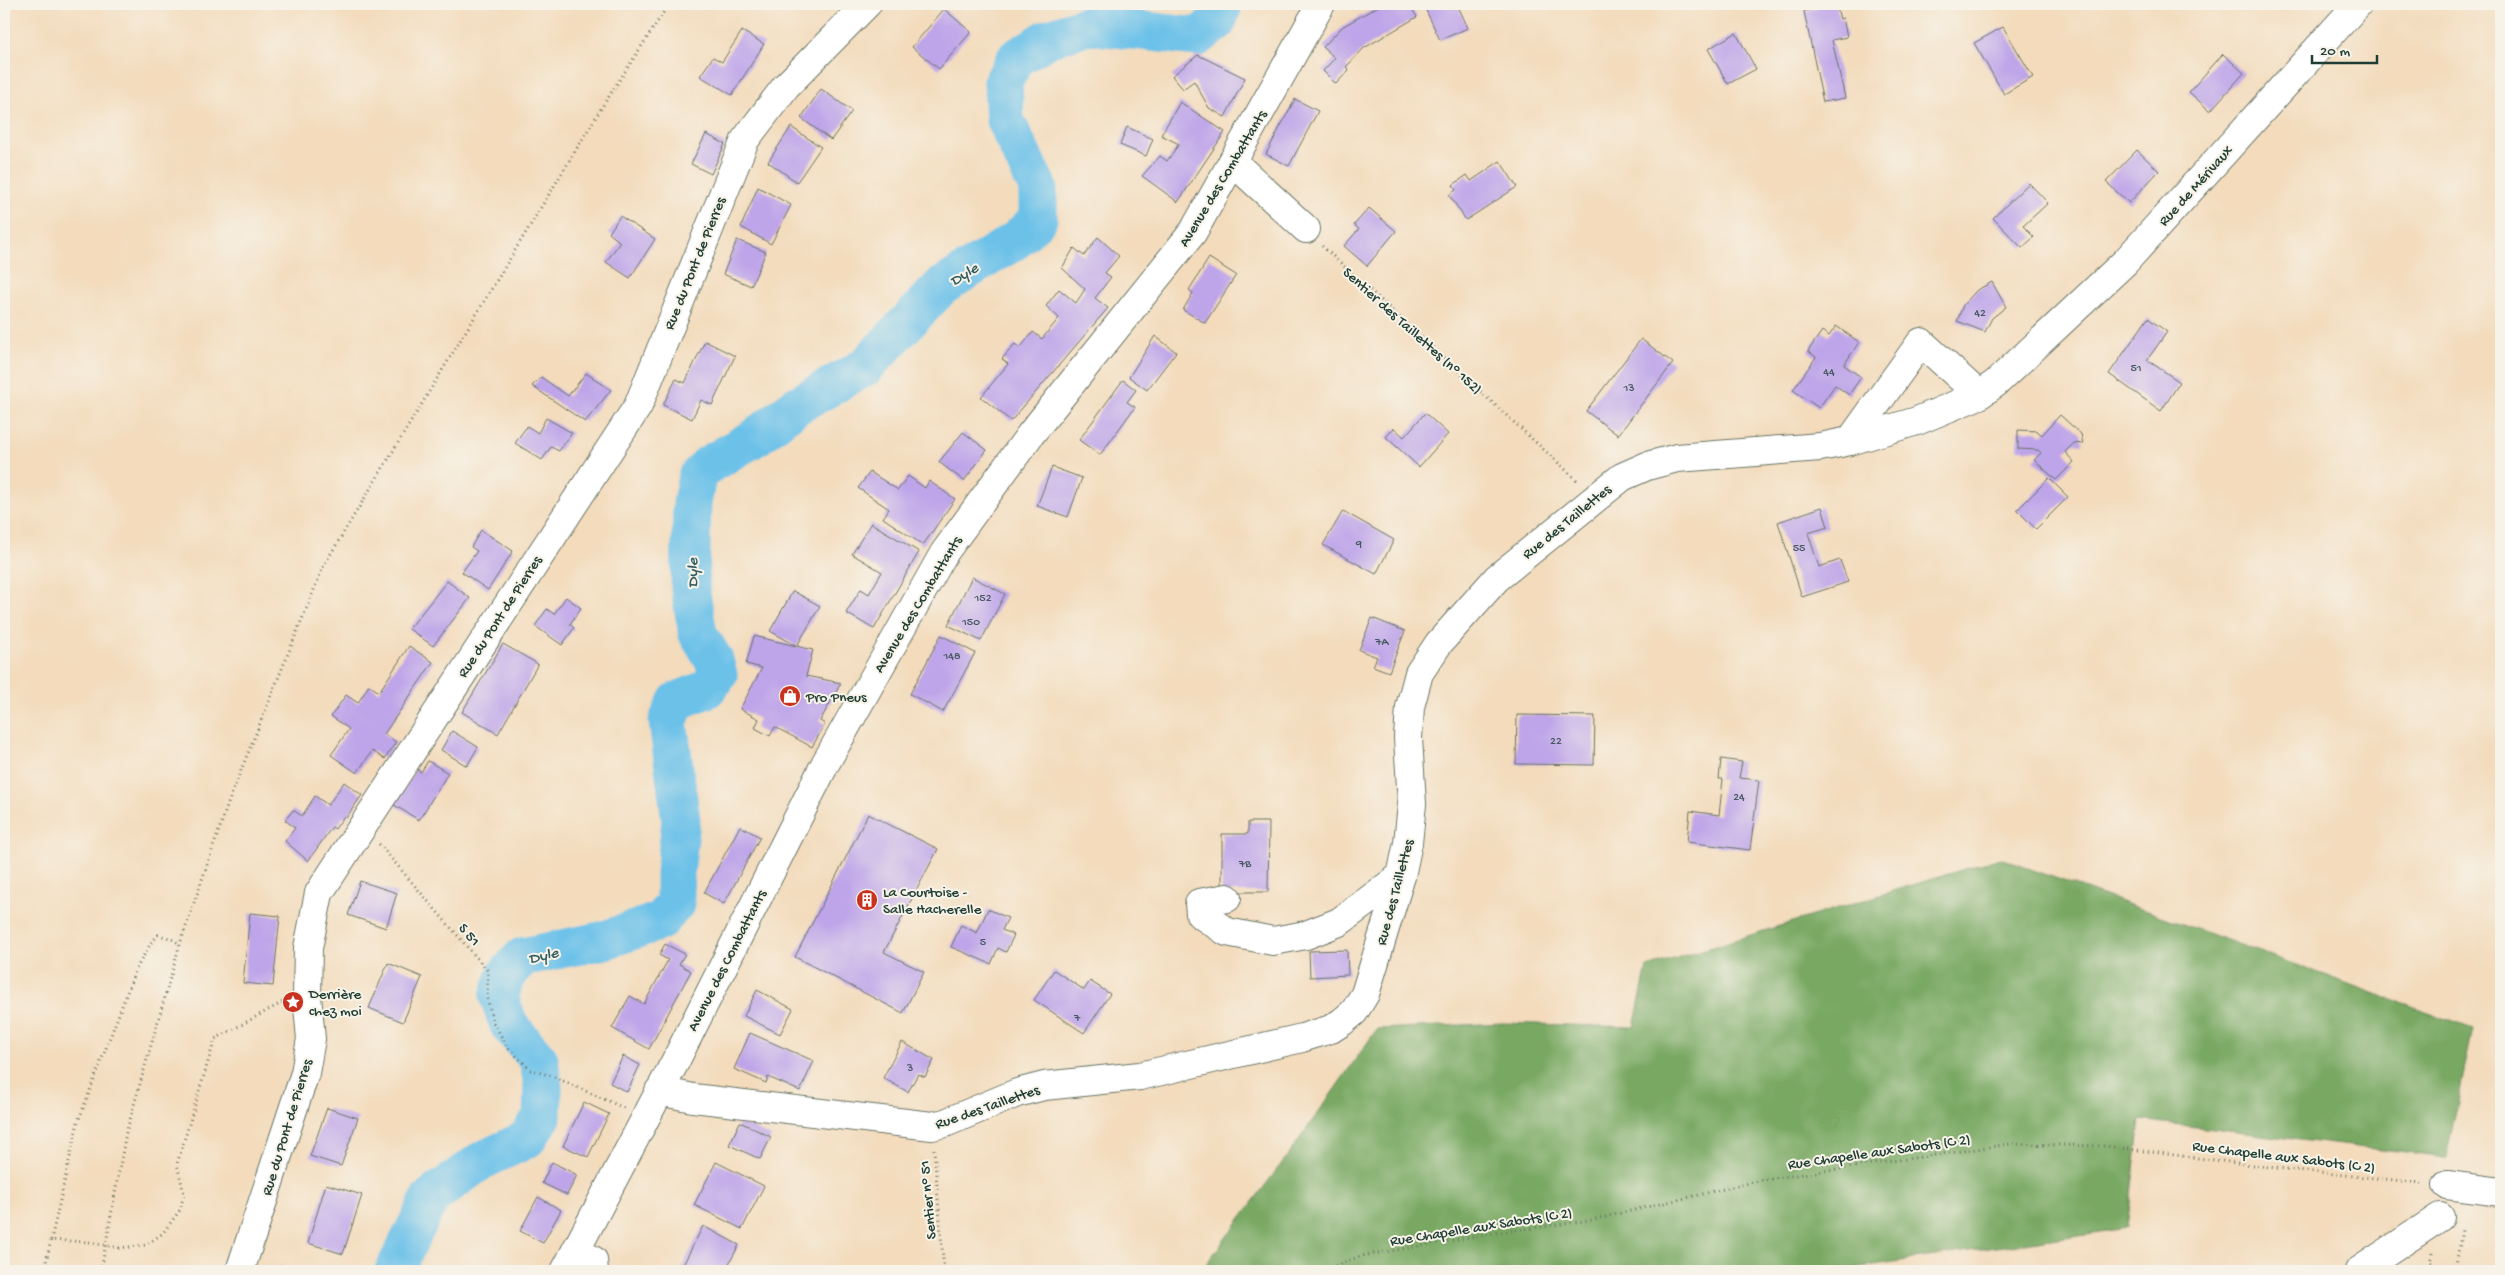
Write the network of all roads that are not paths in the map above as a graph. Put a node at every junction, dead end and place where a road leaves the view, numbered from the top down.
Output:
1 (867, 4) edge
2 (1322, 4) edge
3 (2358, 4) edge
4 (1233, 162) junction
5 (1306, 229) road end
6 (2024, 358) joint
7 (1979, 395) junction
8 (1850, 441) junction
9 (1401, 876) junction
10 (1227, 898) dead end
11 (659, 1090) junction
12 (2447, 1185) road end
13 (2501, 1192) edge
14 (2440, 1216) dead end
15 (570, 1261) edge
16 (240, 1271) edge
17 (594, 1271) edge
18 (2360, 1271) edge

1 - 16 street, Rue du Pont de Pierres
2 - 4 street, Avenue des Combattants
3 - 6 street, Rue de Mérivaux
4 - 5 street
4 - 11 street, Avenue des Combattants
6 - 7 street, Rue des Taillettes
7 - 8 street, Rue des Taillettes
7 - 8 street
8 - 9 street, Rue des Taillettes
9 - 10 street
9 - 11 street, Rue des Taillettes
11 - 15 street, Avenue des Combattants
12 - 13 street
14 - 18 street
15 - 17 street

